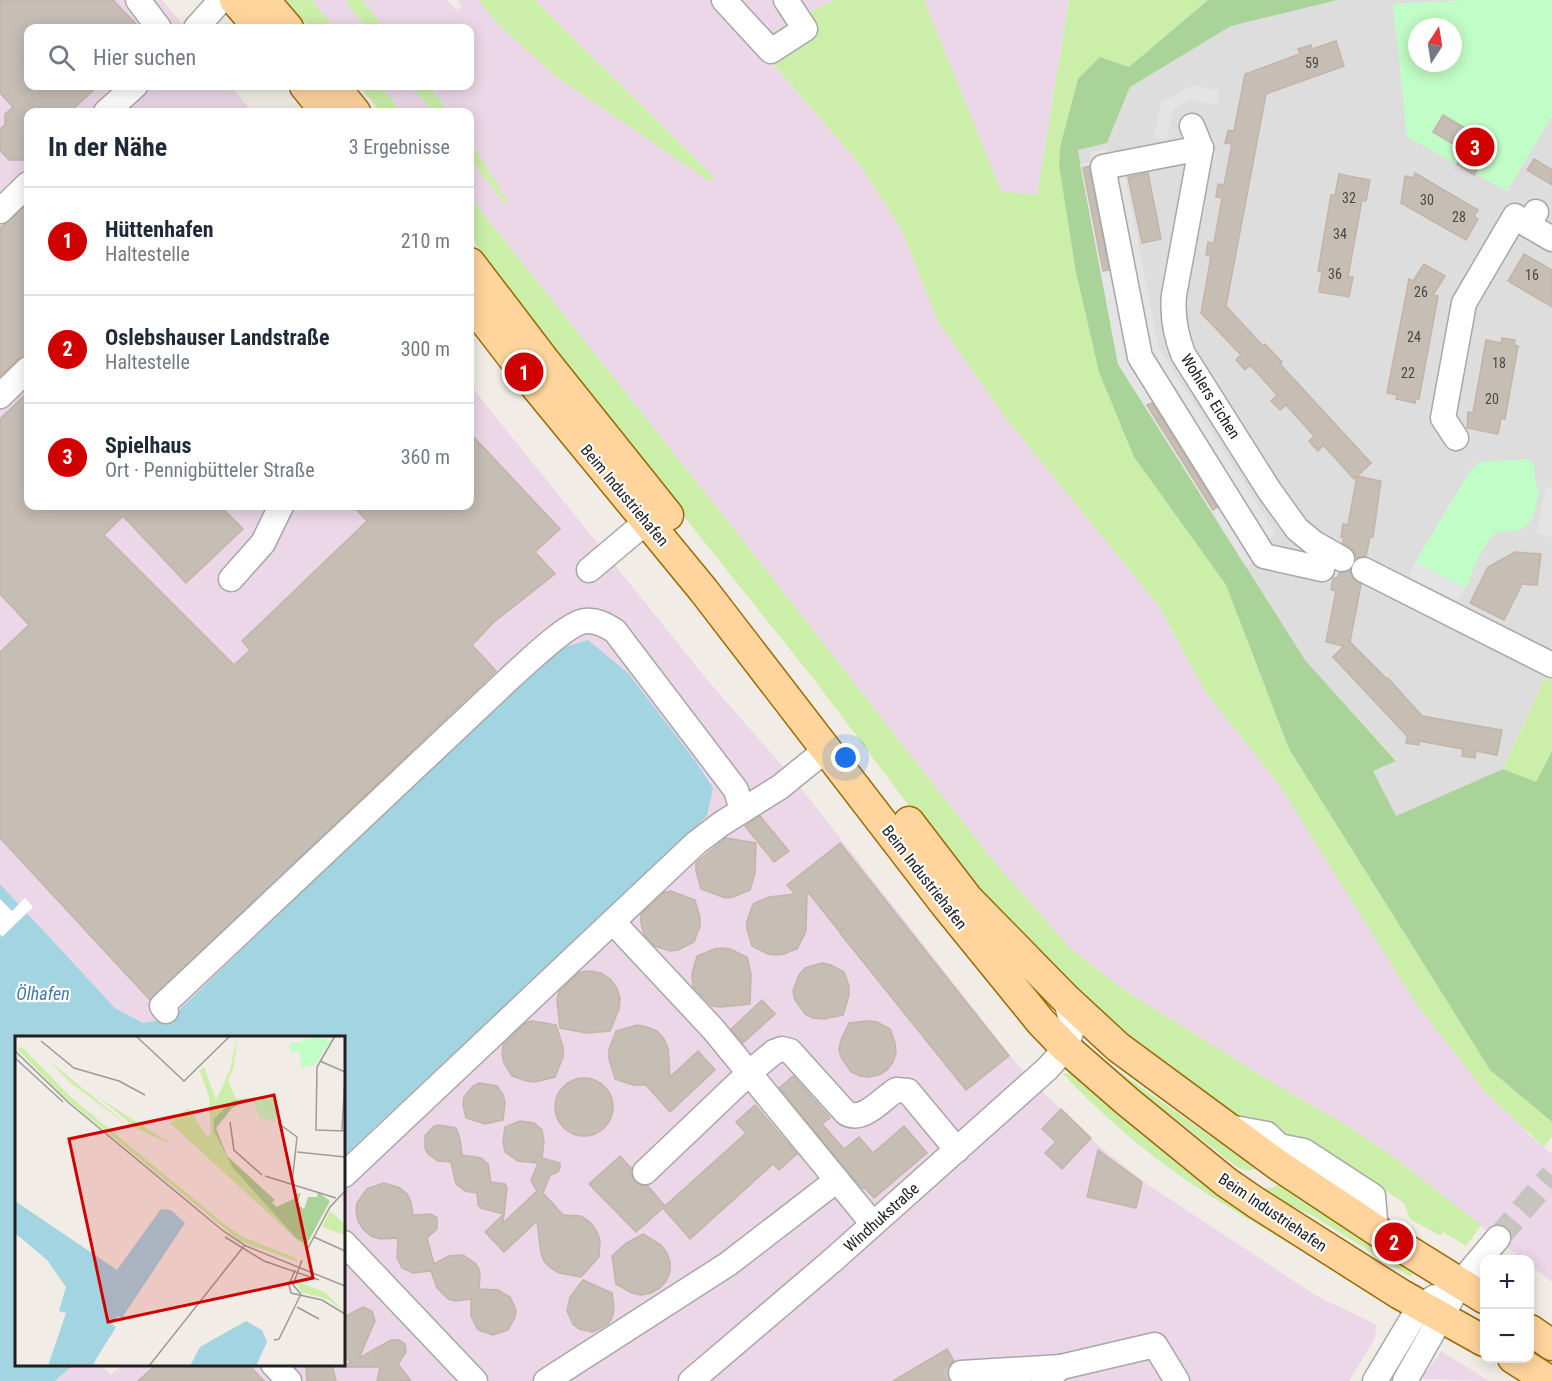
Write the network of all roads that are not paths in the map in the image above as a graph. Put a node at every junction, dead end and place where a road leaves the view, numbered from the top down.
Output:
1 (138, 0) edge
2 (221, 0) edge
3 (235, 0) edge
4 (264, 0) edge
5 (724, 0) edge
6 (786, 0) edge
7 (156, 24) edge
8 (200, 24) edge
9 (256, 24) edge
10 (285, 24) edge
11 (131, 90) edge
12 (317, 99) edge
13 (110, 108) edge
14 (343, 108) edge
15 (1197, 137) joint
16 (24, 188) edge
17 (0, 211) edge
18 (1552, 239) edge
19 (474, 268) edge
20 (474, 307) edge
21 (24, 373) edge
22 (0, 396) edge
23 (1456, 438) dead end
24 (279, 510) edge
25 (647, 521) junction
26 (589, 570) dead end
27 (1364, 570) dead end
28 (231, 579) dead end
29 (1550, 658) edge
30 (827, 749) junction
31 (742, 810) junction
32 (613, 922) junction
33 (1065, 998) junction
34 (166, 1011) dead end
35 (1118, 1047) junction
36 (1066, 1048) junction
37 (749, 1073) junction
38 (957, 1150) junction
39 (1279, 1155) junction
40 (645, 1172) dead end
41 (345, 1173) edge
42 (837, 1180) junction
43 (1226, 1182) junction
44 (873, 1224) junction
45 (1498, 1238) tunnel mouth
46 (345, 1245) edge
47 (345, 1263) edge
48 (1473, 1290) edge
49 (1430, 1312) junction
50 (1534, 1333) edge
51 (1480, 1338) edge
52 (1552, 1345) edge
53 (1519, 1363) edge
54 (274, 1366) edge
55 (961, 1373) tunnel mouth
56 (1053, 1374) edge
57 (289, 1381) edge
58 (458, 1381) edge
59 (475, 1381) edge
60 (546, 1381) edge
61 (691, 1381) edge
62 (1177, 1381) edge
63 (1375, 1381) edge
64 (1405, 1381) edge
65 (1549, 1381) edge

1 - 7 street
2 - 8 street
3 - 9 main road
4 - 10 main road
5 - 6 street
11 - 13 street
12 - 14 main road
15 - 15 street, Wohlers Eichen
16 - 17 street
18 - 23 street
19 - 33 main road, Beim Industriehafen
20 - 25 main road, Beim Industriehafen
21 - 22 street
24 - 28 street
25 - 26 street
25 - 30 main road, Beim Industriehafen
27 - 29 street
30 - 31 street
30 - 36 main road, Beim Industriehafen
31 - 32 street
31 - 34 street
32 - 37 street
32 - 41 street
33 - 35 main road, Beim Industriehafen
33 - 36 street
35 - 36 street
35 - 39 main road, Beim Industriehafen
36 - 38 street, Windhukstraße
36 - 43 main road, Beim Industriehafen
37 - 38 street
37 - 40 street
37 - 42 street
38 - 44 street, Windhukstraße
39 - 43 main road
39 - 48 main road, Beim Industriehafen
42 - 44 street
42 - 60 street
43 - 49 main road, Beim Industriehafen
44 - 61 street, Windhukstraße
45 - 48 street
46 - 59 street
47 - 58 street
48 - 49 street
49 - 51 main road, Beim Industriehafen
49 - 63 street
49 - 64 street
50 - 52 main road
53 - 65 main road
54 - 57 street
55 - 56 street
56 - 62 street

